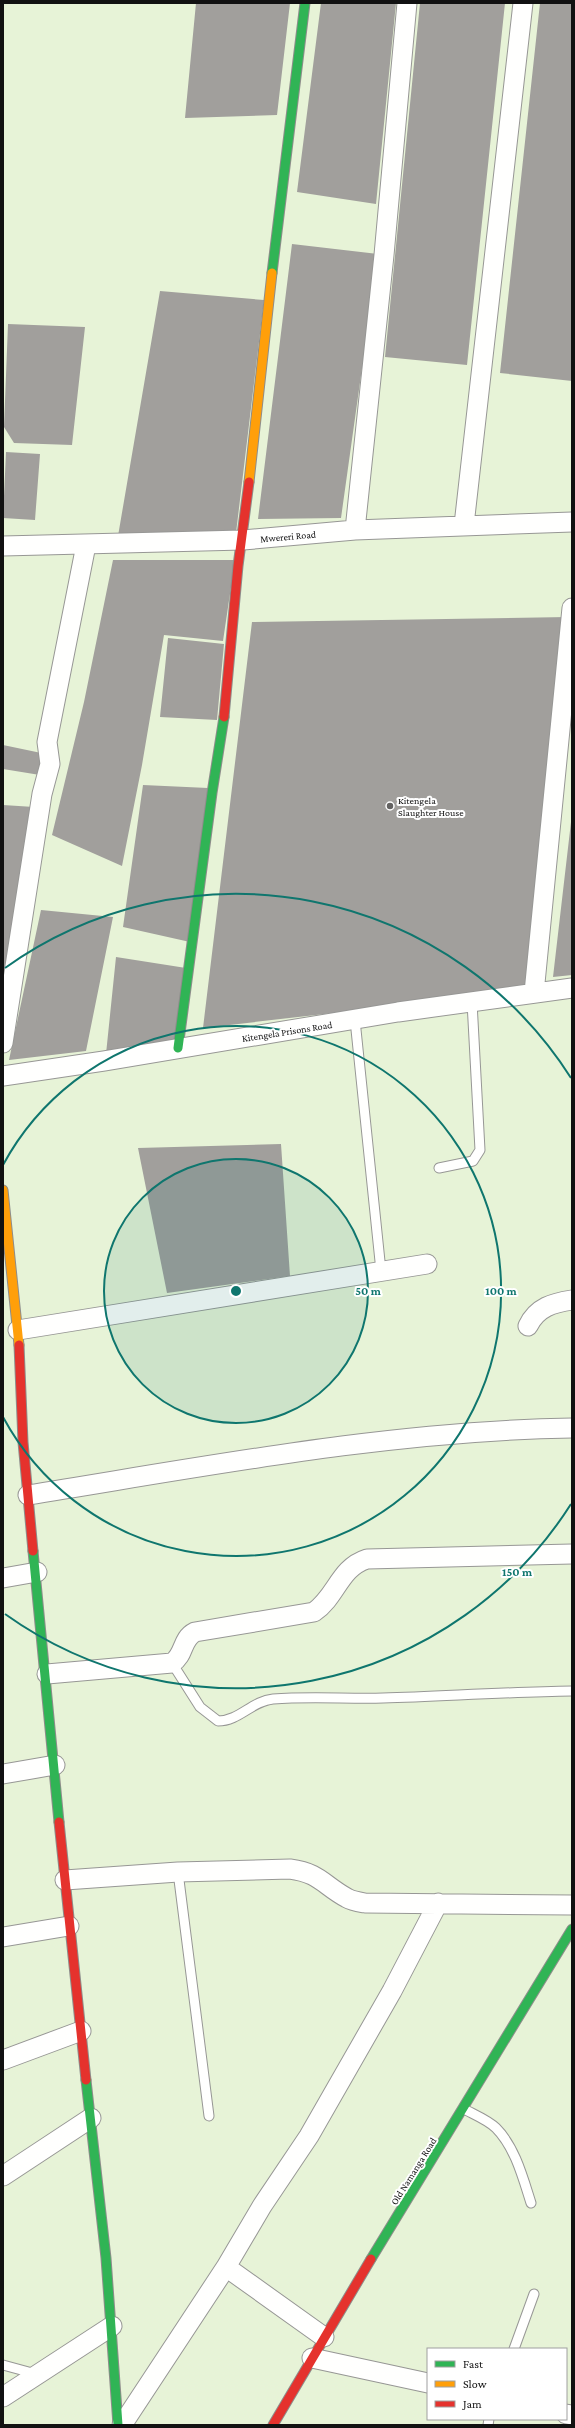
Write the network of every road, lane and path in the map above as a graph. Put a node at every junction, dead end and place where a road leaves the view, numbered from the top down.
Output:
1 (305, 3) edge
2 (407, 3) edge
3 (523, 3) edge
4 (572, 522) edge
5 (464, 525) junction
6 (355, 530) junction
7 (243, 540) junction
8 (86, 544) junction
9 (3, 546) edge
10 (572, 608) edge
11 (572, 988) edge
12 (534, 993) junction
13 (472, 1002) junction
14 (355, 1020) junction
15 (3, 1043) edge
16 (178, 1048) junction
17 (3, 1076) edge
18 (439, 1168) dead end
19 (3, 1190) edge
20 (426, 1264) dead end
21 (382, 1271) junction
22 (572, 1300) edge
23 (528, 1326) dead end
24 (18, 1330) junction
25 (572, 1428) edge
26 (28, 1495) junction
27 (572, 1554) edge
28 (36, 1572) junction
29 (3, 1578) edge
30 (172, 1663) junction
31 (46, 1674) junction
32 (572, 1691) edge
33 (55, 1765) junction
34 (3, 1774) edge
35 (178, 1872) junction
36 (65, 1880) junction
37 (438, 1903) junction
38 (572, 1905) edge
39 (69, 1926) junction
40 (572, 1929) edge
41 (3, 1937) edge
42 (81, 2030) junction
43 (3, 2060) edge
44 (464, 2109) junction
45 (209, 2116) dead end
46 (91, 2118) junction
47 (3, 2176) edge
48 (531, 2203) dead end
49 (226, 2267) junction
50 (534, 2294) dead end
51 (112, 2326) junction
52 (324, 2336) junction
53 (514, 2348) edge
54 (312, 2358) junction
55 (3, 2365) edge
56 (38, 2375) junction
57 (427, 2383) edge
58 (3, 2397) edge
59 (118, 2425) edge
60 (122, 2425) edge
61 (274, 2425) edge

1 - 7 street
2 - 6 street
3 - 5 street
4 - 5 street, Mwereri Road
5 - 6 street, Mwereri Road
6 - 7 street, Mwereri Road
7 - 8 street, Mwereri Road
7 - 16 street
8 - 9 street, Mwereri Road
8 - 15 street
10 - 12 street
11 - 12 street, Kitengela Prisons Road
12 - 13 street, Kitengela Prisons Road
13 - 14 street, Kitengela Prisons Road
13 - 18 lane
14 - 16 street, Kitengela Prisons Road
14 - 21 lane
16 - 17 street, Kitengela Prisons Road
19 - 24 street
20 - 21 street
21 - 24 street
22 - 23 street
24 - 26 street
25 - 26 street
26 - 28 street
27 - 30 street
28 - 29 street
28 - 31 street
30 - 31 street
30 - 32 lane
31 - 33 street
33 - 34 street
33 - 36 street
35 - 36 street
35 - 37 street
35 - 45 lane
36 - 39 street
37 - 38 street
37 - 49 street
39 - 41 street
39 - 42 street
40 - 44 street, Old Namanga Road
42 - 43 street
42 - 46 street
44 - 48 lane
44 - 52 street, Old Namanga Road
46 - 47 street
46 - 51 street
49 - 52 street
49 - 60 street
50 - 53 lane
51 - 56 street
51 - 59 street
52 - 54 street, Old Namanga Road
54 - 57 street
54 - 61 street, Old Namanga Road
55 - 56 lane
56 - 58 street

